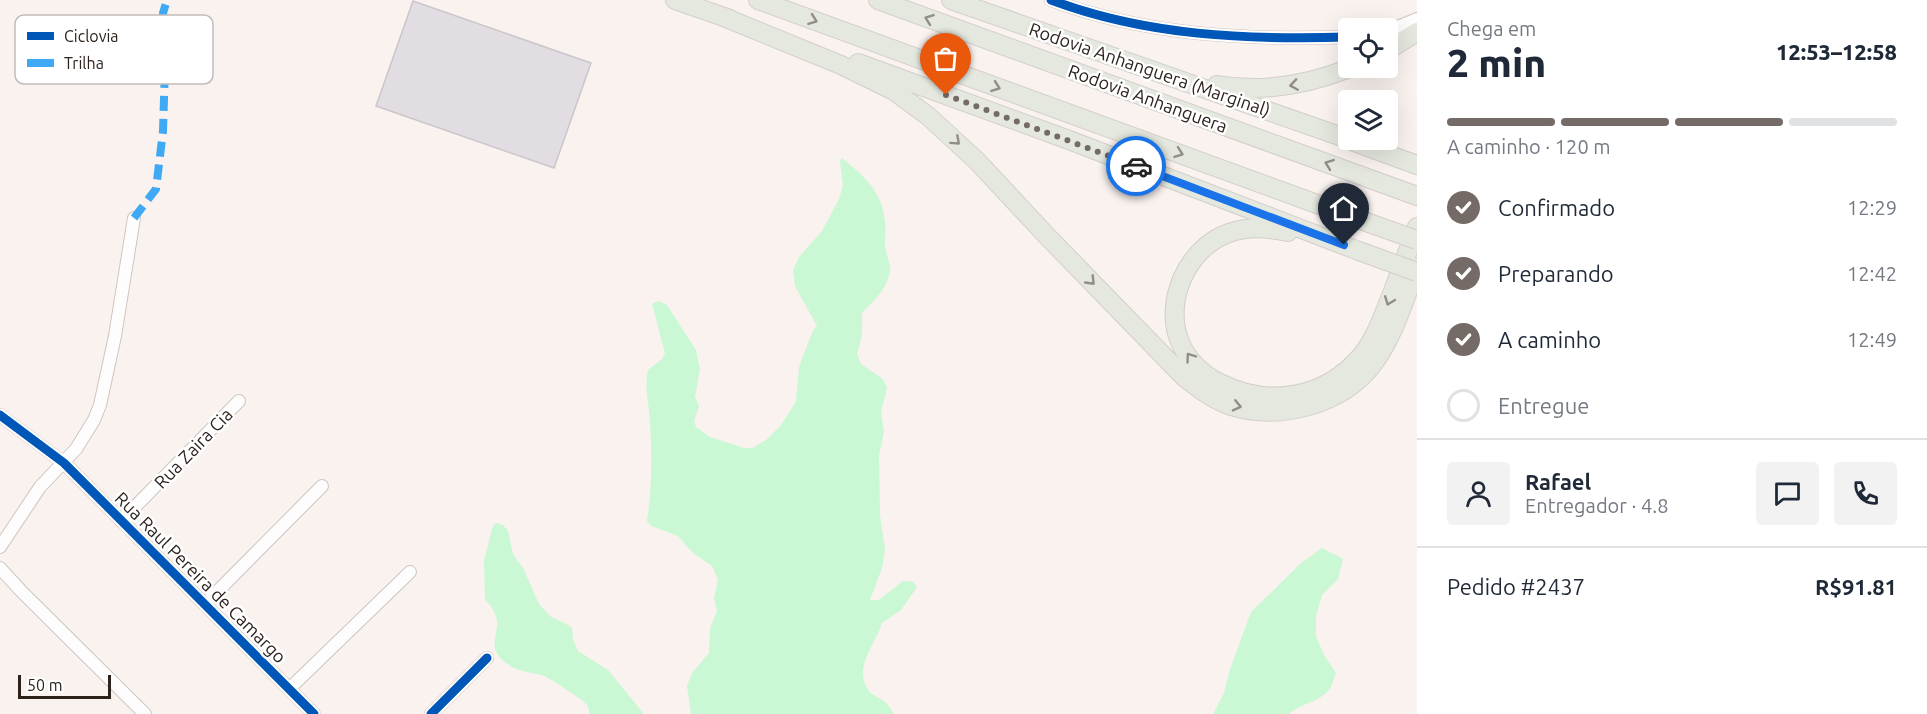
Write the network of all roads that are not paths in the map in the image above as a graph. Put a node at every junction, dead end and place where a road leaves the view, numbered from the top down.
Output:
1 (675, 0) edge
2 (758, 0) edge
3 (878, 0) edge
4 (951, 0) edge
5 (1051, 0) edge
6 (721, 16) junction
7 (1417, 19) edge
8 (1398, 27) edge
9 (1417, 32) edge
10 (1338, 37) edge
11 (1398, 44) edge
12 (1082, 45) junction
13 (1338, 72) edge
14 (1338, 135) edge
15 (1376, 150) edge
16 (1417, 165) edge
17 (1417, 196) edge
18 (134, 218) dead end
19 (1417, 227) edge
20 (1329, 239) junction
21 (1417, 240) edge
22 (1417, 267) edge
23 (1417, 272) edge
24 (240, 400) dead end
25 (0, 414) edge
26 (64, 463) junction
27 (322, 486) dead end
28 (122, 521) junction
29 (0, 547) edge
30 (0, 568) edge
31 (410, 572) dead end
32 (205, 604) junction
33 (487, 658) dead end
34 (289, 689) junction
35 (144, 714) edge
36 (314, 714) edge
37 (431, 714) edge

1 - 6 highway
2 -> 21 highway, bridge
17 -> 3 highway, Rodovia Anhanguera
4 - 12 highway, Rodovia Anhanguera (Marginal)
5 - 10 street
6 - 20 highway
6 -> 22 highway
7 - 8 street
9 - 11 highway
13 -> 12 highway
12 - 14 highway, Rodovia Anhanguera (Marginal)
15 - 16 highway, Rodovia Anhanguera (Marginal)
18 - 26 street
19 -> 20 highway
20 - 23 highway, bridge
24 - 28 street, Rua Zaira Cia
25 - 26 street, Rua Raul Pereira de Camargo
26 - 28 street, Rua Raul Pereira de Camargo
26 - 29 street
27 - 32 street
28 - 32 street, Rua Raul Pereira de Camargo
30 - 35 street
31 - 34 street
32 - 34 street, Rua Raul Pereira de Camargo
33 - 37 street
34 - 36 street, Rua Raul Pereira de Camargo

